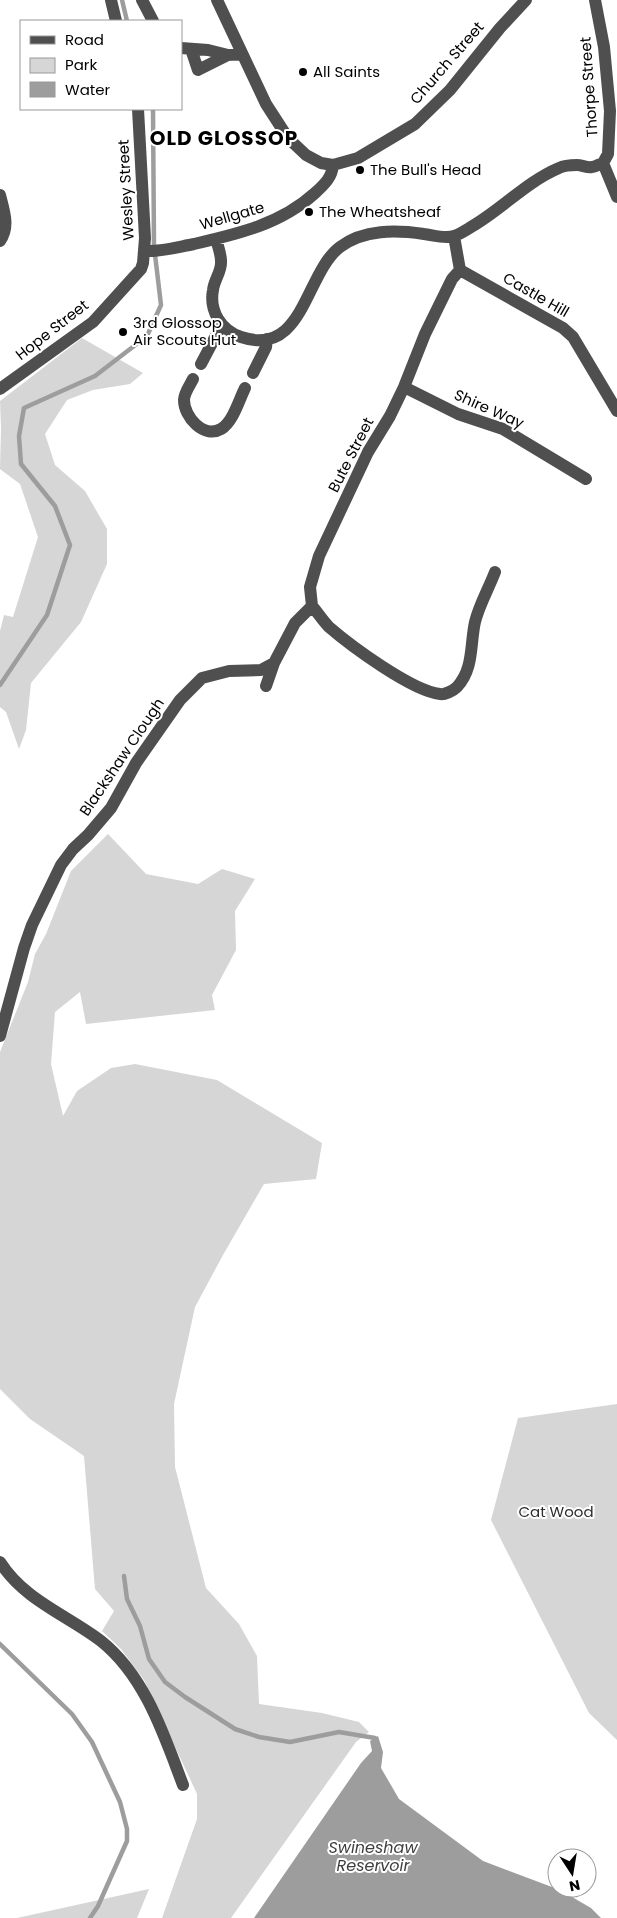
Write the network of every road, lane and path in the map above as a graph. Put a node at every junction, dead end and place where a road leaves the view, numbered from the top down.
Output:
1 (111, 0) edge
2 (142, 0) edge
3 (217, 0) edge
4 (526, 0) edge
5 (595, 2) edge
6 (116, 20) edge
7 (152, 20) edge
8 (186, 48) edge
9 (242, 54) junction
10 (228, 55) junction
11 (138, 110) edge
12 (602, 163) junction
13 (333, 165) junction
14 (0, 195) edge
15 (617, 197) edge
16 (454, 236) junction
17 (216, 239) junction
18 (0, 241) edge
19 (151, 251) junction
20 (141, 269) joint
21 (460, 270) junction
22 (221, 326) junction
23 (268, 339) junction
24 (201, 364) dead end
25 (253, 373) dead end
26 (194, 379) dead end
27 (404, 387) junction
28 (245, 388) dead end
29 (0, 389) edge
30 (617, 411) edge
31 (586, 479) dead end
32 (496, 572) dead end
33 (312, 606) junction
34 (274, 663) junction
35 (266, 686) dead end
36 (0, 1036) edge
37 (0, 1562) edge
38 (183, 1786) dead end

1 - 6 street
2 - 7 street
3 - 9 street
4 - 13 street, Church Street
5 - 12 street, Thorpe Street
8 - 10 street
8 - 10 street
9 - 10 street
9 - 13 street
11 - 19 street, Wesley Street
12 - 15 street
12 - 16 street
13 - 17 street, Wellgate
14 - 18 street
16 - 21 street
16 - 23 street
17 - 19 street, Wellgate
17 - 22 street
19 - 20 street, Wesley Street
20 - 29 street, Hope Street
21 - 27 street, Bute Street
21 - 30 street, Castle Hill
22 - 23 street
22 - 24 street
23 - 25 street
26 - 28 street
27 - 31 street, Shire Way
27 - 33 street, Bute Street
32 - 33 street
33 - 34 street
34 - 35 street
34 - 36 street, Blackshaw Clough
37 - 38 street

